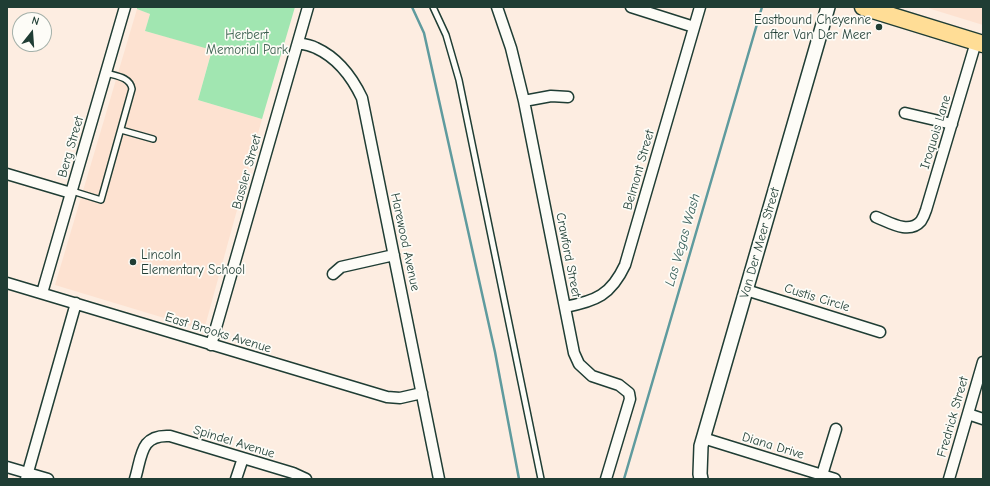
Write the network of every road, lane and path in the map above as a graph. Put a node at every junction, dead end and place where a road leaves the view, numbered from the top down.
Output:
1 (125, 7) edge
2 (308, 7) edge
3 (433, 7) edge
4 (497, 7) edge
5 (631, 7) edge
6 (700, 7) edge
7 (828, 7) edge
8 (863, 7) edge
9 (694, 27) junction
10 (298, 43) junction
11 (980, 43) edge
12 (106, 73) junction
13 (568, 96) dead end
14 (524, 101) junction
15 (905, 113) dead end
16 (952, 124) junction
17 (121, 130) junction
18 (153, 139) dead end
19 (7, 174) edge
20 (71, 192) junction
21 (876, 217) dead end
22 (394, 255) junction
23 (333, 274) dead end
24 (7, 283) edge
25 (746, 290) junction
26 (42, 294) junction
27 (76, 304) junction
28 (565, 307) junction
29 (880, 332) dead end
30 (211, 344) junction
31 (983, 362) edge
32 (422, 393) junction
33 (968, 414) junction
34 (983, 418) edge
35 (836, 429) dead end
36 (703, 438) junction
37 (242, 458) junction
38 (7, 467) edge
39 (822, 475) junction
40 (27, 476) edge
41 (48, 479) edge
42 (135, 479) edge
43 (236, 479) edge
44 (306, 479) edge
45 (440, 479) edge
46 (541, 479) edge
47 (606, 479) edge
48 (701, 479) edge
49 (835, 479) edge
50 (949, 479) edge

1 - 12 street, Berg Street
2 - 10 street, Bassler Street
3 - 46 lane
4 - 14 street, Crawford Street
5 - 9 street
6 - 9 street, Belmont Street
7 - 25 street, Van Der Meer Street
8 - 11 main road
9 - 28 street, Belmont Street
10 - 22 street, Harewood Avenue
10 - 30 street, Bassler Street
11 - 16 street, Iroquois Lane
12 - 17 lane
12 - 20 street, Berg Street
13 - 14 street
14 - 28 street, Crawford Street
15 - 16 street
16 - 21 street, Iroquois Lane
17 - 18 lane
17 - 20 lane
19 - 20 street
20 - 26 street, Berg Street
22 - 23 street
22 - 32 street, Harewood Avenue
24 - 26 street, East Brooks Avenue
25 - 29 street, Custis Circle
25 - 36 street, Van Der Meer Street
26 - 27 street, East Brooks Avenue
27 - 30 street, East Brooks Avenue
27 - 40 street
28 - 47 street, Crawford Street
30 - 32 street, East Brooks Avenue
31 - 33 street, Fredrick Street
32 - 45 street, Harewood Avenue
33 - 34 street
33 - 50 street, Fredrick Street
35 - 39 street
36 - 39 street, Diana Drive
36 - 48 street, Van Der Meer Street
37 - 42 street, Spindel Avenue
37 - 43 street
37 - 44 street, Spindel Avenue
38 - 40 street
39 - 49 street, Diana Drive
40 - 41 street

